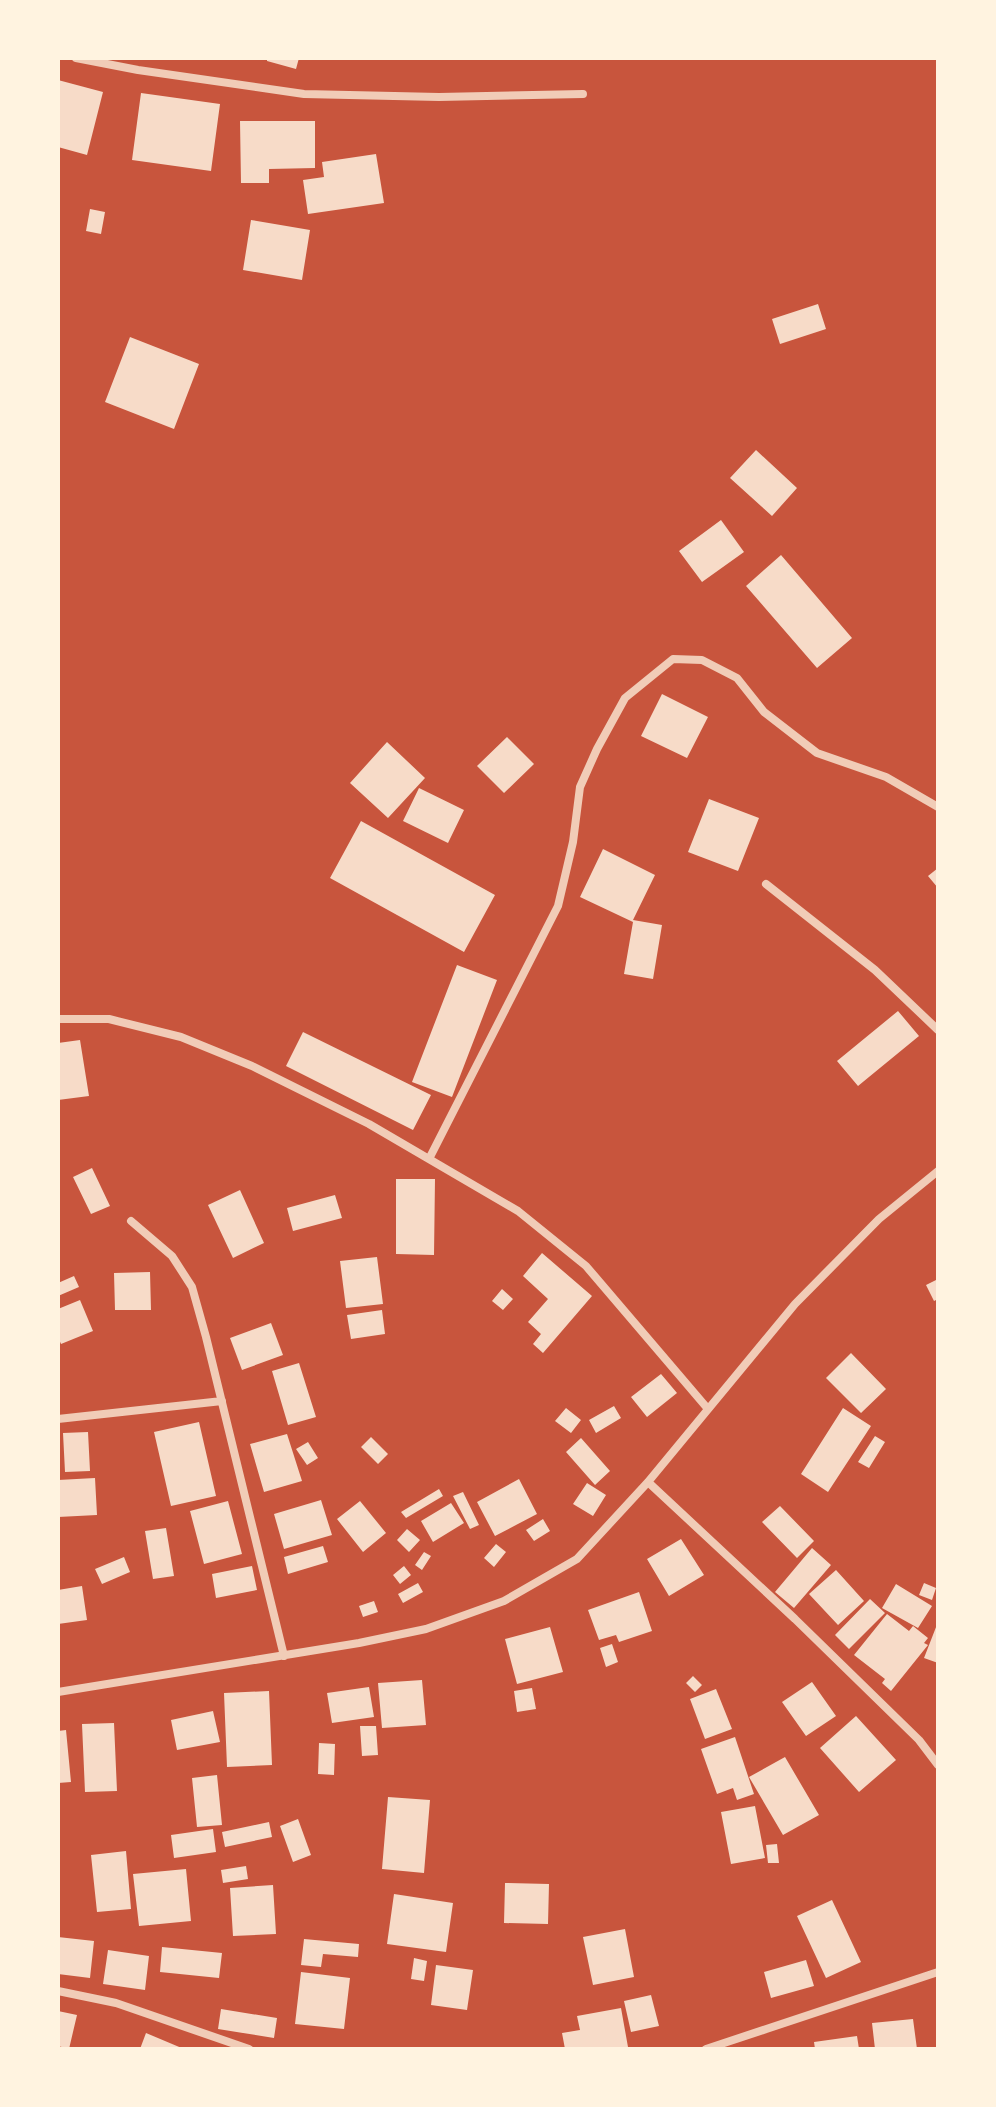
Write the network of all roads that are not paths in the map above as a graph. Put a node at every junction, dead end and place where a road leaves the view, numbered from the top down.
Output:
1 (76, 58) edge
2 (583, 94) dead end
3 (938, 807) edge
4 (766, 884) dead end
5 (58, 1019) edge
6 (938, 1030) edge
7 (429, 1159) junction
8 (938, 1171) edge
9 (131, 1221) dead end
10 (222, 1401) junction
11 (708, 1409) junction
12 (58, 1419) edge
13 (648, 1482) junction
14 (284, 1656) junction
15 (58, 1692) edge
16 (938, 1765) edge
17 (938, 1972) edge
18 (58, 1991) edge
19 (249, 2049) edge
20 (706, 2049) edge

1 - 2 street
3 - 7 street
4 - 6 street
5 - 7 street
7 - 11 street
8 - 11 street
9 - 10 street
10 - 12 street
10 - 14 street
11 - 13 street
13 - 14 street
13 - 16 street
14 - 15 street
17 - 20 street
18 - 19 street

